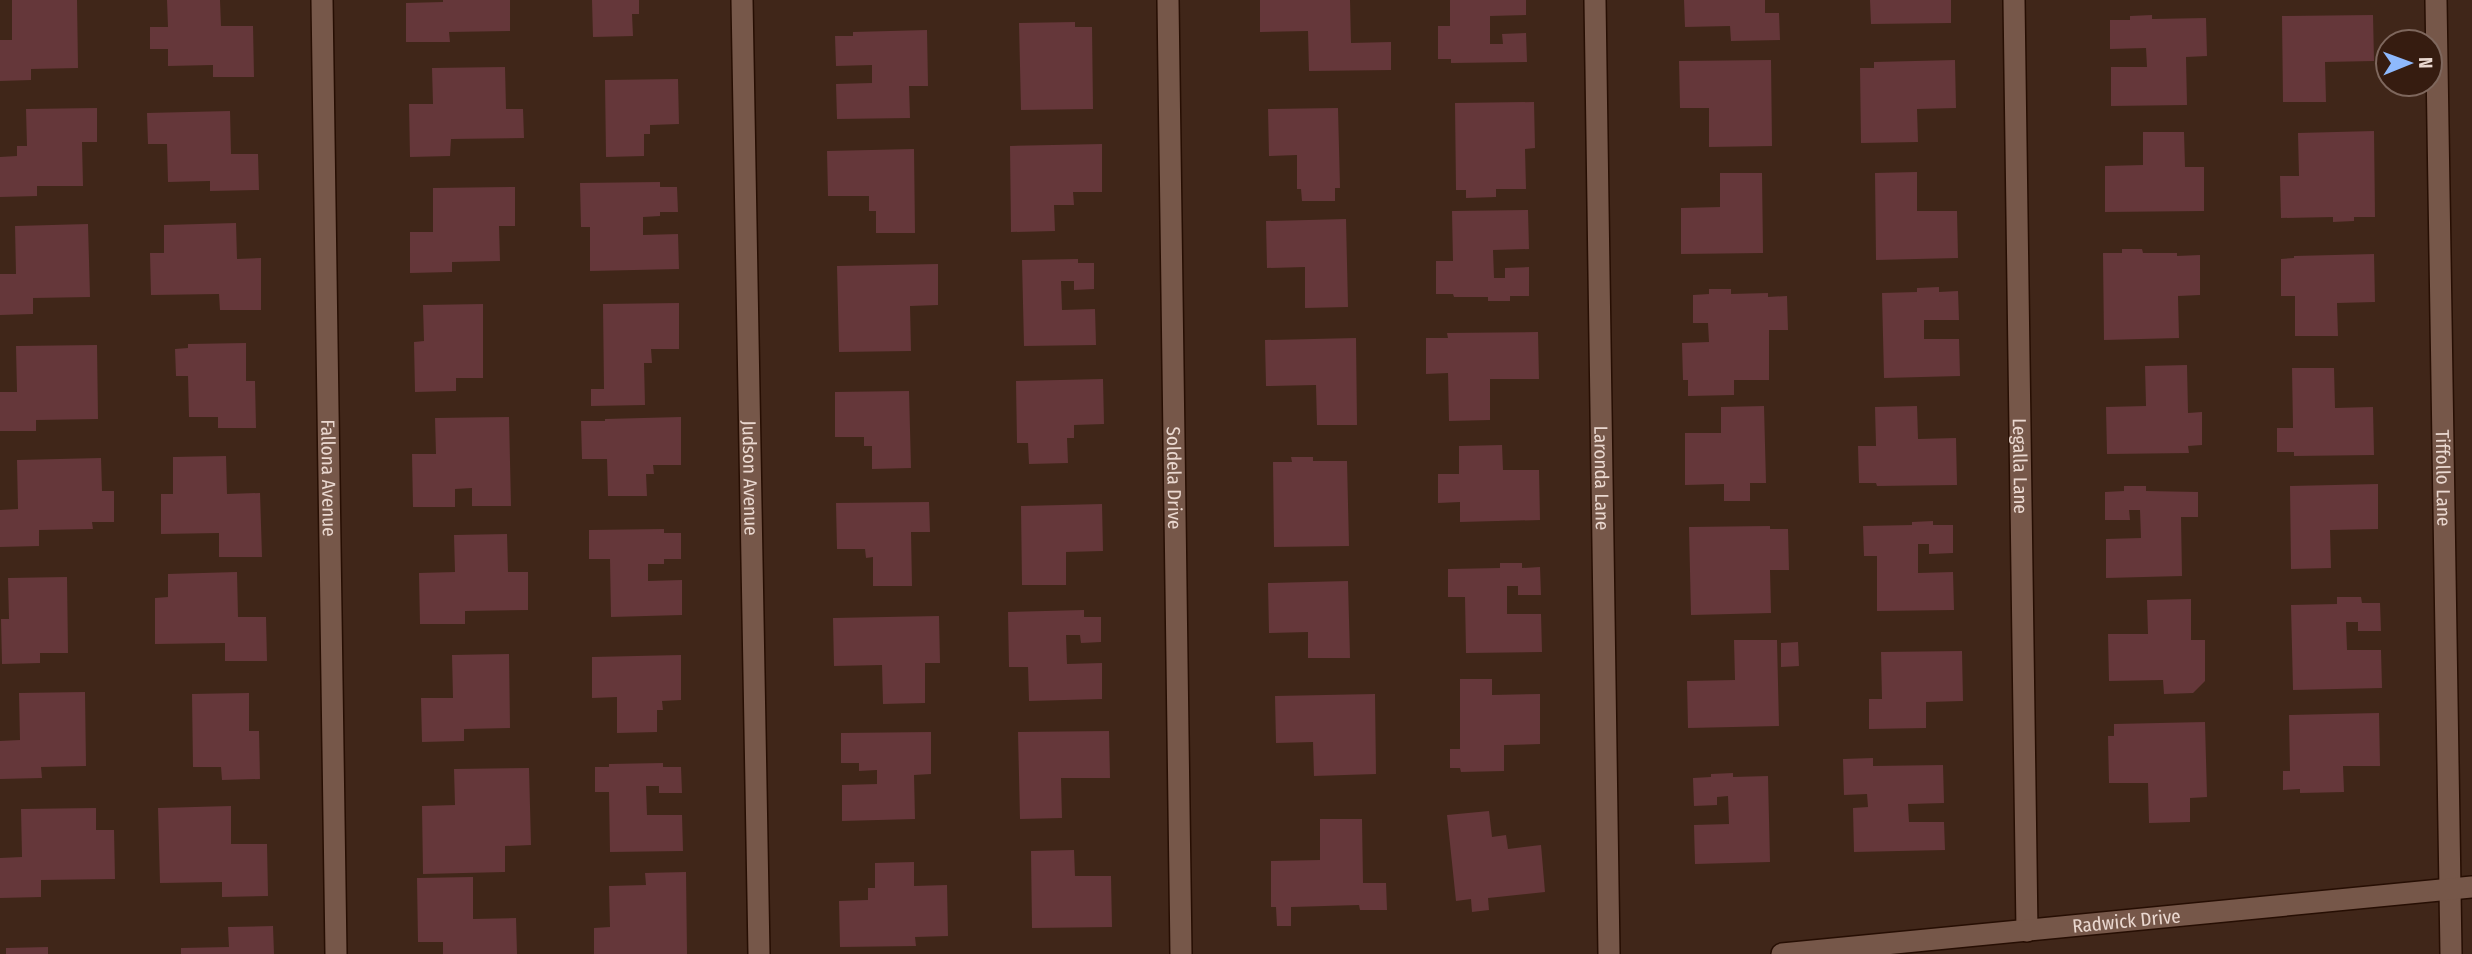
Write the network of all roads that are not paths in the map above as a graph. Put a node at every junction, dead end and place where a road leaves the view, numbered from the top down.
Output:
1 (322, 0) edge
2 (742, 0) edge
3 (1168, 0) edge
4 (1595, 0) edge
5 (2014, 0) edge
6 (2436, 0) edge
7 (2462, 889) edge
8 (2027, 931) junction
9 (336, 954) edge
10 (759, 954) edge
11 (1181, 954) edge
12 (1609, 954) edge
13 (1782, 954) edge
14 (2451, 954) edge

1 - 9 street, Fallona Avenue
2 - 10 street, Judson Avenue
3 - 11 street, Soldela Drive
4 - 12 street, Laronda Lane
5 - 8 street, Legalla Lane
6 - 7 street, Tiffollo Lane
7 - 8 street, Radwick Drive
7 - 14 street, Tiffollo Lane
8 - 13 street, Radwick Drive

